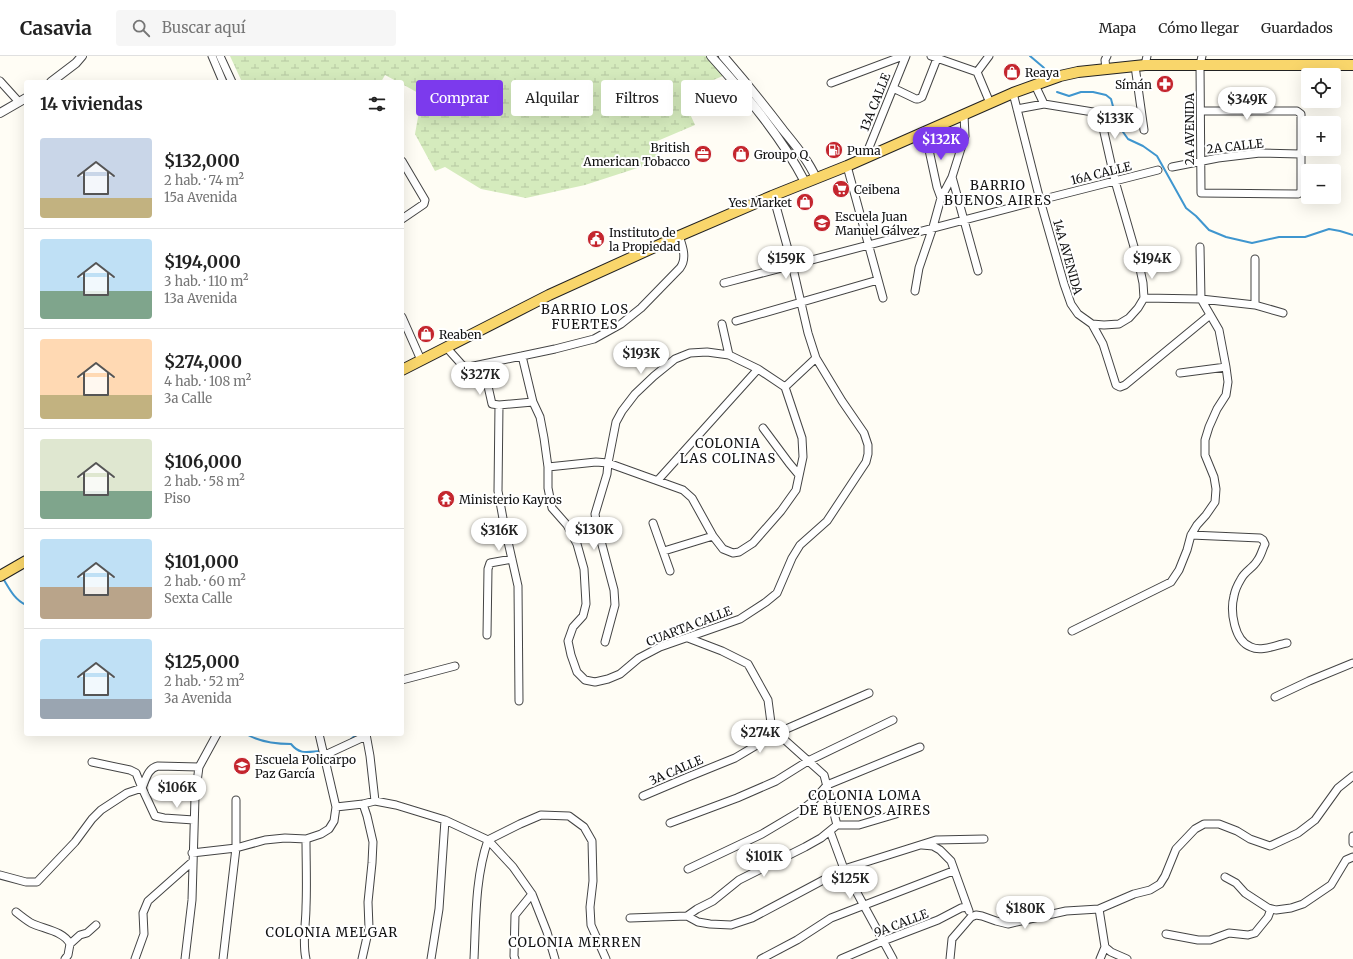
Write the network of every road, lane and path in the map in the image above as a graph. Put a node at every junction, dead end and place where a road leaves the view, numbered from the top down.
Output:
1 (82, 56) edge
2 (212, 56) edge
3 (220, 56) edge
4 (711, 56) edge
5 (723, 56) edge
6 (903, 56) edge
7 (906, 56) edge
8 (989, 56) edge
9 (1107, 56) edge
10 (936, 57) edge
11 (1201, 61) edge
12 (1142, 62) edge
13 (1353, 65) edge
14 (1106, 69) junction
15 (977, 72) junction
16 (54, 80) edge
17 (222, 80) edge
18 (231, 80) edge
19 (0, 81) edge
20 (831, 83) dead end
21 (1035, 85) junction
22 (893, 88) junction
23 (1013, 94) junction
24 (23, 100) edge
25 (990, 103) junction
26 (1044, 104) junction
27 (1017, 109) junction
28 (1201, 111) junction
29 (0, 113) edge
30 (964, 114) junction
31 (1144, 130) dead end
32 (919, 134) junction
33 (965, 136) junction
34 (929, 150) junction
35 (1300, 154) junction
36 (866, 157) junction
37 (1200, 161) junction
38 (404, 164) edge
39 (847, 166) junction
40 (1172, 167) dead end
41 (1158, 170) dead end
42 (952, 177) junction
43 (816, 178) junction
44 (1115, 181) junction
45 (805, 182) junction
46 (772, 196) junction
47 (941, 198) junction
48 (1040, 200) junction
49 (404, 218) edge
50 (964, 220) junction
51 (933, 227) junction
52 (679, 236) junction
53 (869, 245) junction
54 (1200, 247) dead end
55 (1255, 259) dead end
56 (792, 264) junction
57 (978, 271) dead end
58 (878, 280) junction
59 (724, 283) dead end
60 (915, 291) dead end
61 (883, 298) dead end
62 (1144, 298) junction
63 (1201, 299) junction
64 (801, 303) junction
65 (1255, 305) junction
66 (1283, 313) dead end
67 (1210, 315) junction
68 (736, 321) dead end
69 (404, 322) edge
70 (722, 324) dead end
71 (1092, 324) junction
72 (446, 347) junction
73 (729, 355) junction
74 (522, 356) junction
75 (816, 358) junction
76 (420, 360) junction
77 (483, 364) junction
78 (1226, 367) junction
79 (404, 369) edge
80 (758, 369) junction
81 (1180, 373) dead end
82 (785, 387) junction
83 (533, 402) junction
84 (499, 405) junction
85 (763, 428) dead end
86 (608, 463) junction
87 (548, 467) junction
88 (799, 474) junction
89 (658, 480) junction
90 (653, 523) dead end
91 (1191, 535) junction
92 (713, 536) junction
93 (664, 551) junction
94 (512, 559) junction
95 (24, 562) edge
96 (670, 571) dead end
97 (0, 576) edge
98 (1072, 631) dead end
99 (486, 635) dead end
100 (688, 638) junction
101 (605, 642) dead end
102 (1287, 643) dead end
103 (1353, 663) edge
104 (455, 666) dead end
105 (404, 679) edge
106 (869, 693) dead end
107 (1275, 697) dead end
108 (519, 701) dead end
109 (893, 720) dead end
110 (777, 733) junction
111 (216, 736) edge
112 (320, 736) edge
113 (364, 736) edge
114 (366, 736) edge
115 (920, 747) dead end
116 (324, 754) junction
117 (808, 761) junction
118 (92, 762) dead end
119 (199, 767) junction
120 (1353, 776) edge
121 (827, 785) junction
122 (142, 788) junction
123 (643, 796) dead end
124 (236, 800) dead end
125 (376, 801) junction
126 (363, 804) junction
127 (336, 807) junction
128 (896, 814) dead end
129 (194, 820) junction
130 (445, 820) junction
131 (670, 823) dead end
132 (837, 825) junction
133 (830, 831) junction
134 (1353, 836) edge
135 (306, 838) junction
136 (984, 839) dead end
137 (488, 840) junction
138 (1353, 843) edge
139 (920, 845) junction
140 (236, 848) junction
141 (192, 852) junction
142 (1353, 857) edge
143 (192, 862) junction
144 (688, 869) dead end
145 (844, 869) junction
146 (953, 871) junction
147 (0, 875) edge
148 (1224, 877) dead end
149 (532, 894) junction
150 (863, 905) junction
151 (967, 907) junction
152 (1099, 909) junction
153 (1271, 909) junction
154 (16, 912) dead end
155 (687, 916) junction
156 (971, 917) junction
157 (630, 918) dead end
158 (96, 926) dead end
159 (1166, 934) dead end
160 (883, 941) junction
161 (70, 944) junction
162 (1105, 947) junction
163 (846, 958) edge
164 (65, 959) edge
165 (135, 959) edge
166 (184, 959) edge
167 (223, 959) edge
168 (306, 959) edge
169 (362, 959) edge
170 (431, 959) edge
171 (474, 959) edge
172 (515, 959) edge
173 (555, 959) edge
174 (606, 959) edge
175 (761, 959) edge
176 (893, 959) edge
177 (950, 959) edge
178 (1100, 959) edge
179 (1127, 959) edge

1 - 16 street
2 - 17 street
3 - 18 street
4 - 45 street
5 - 43 street
6 - 20 street
7 - 22 street, 13A CALLE
8 - 15 street
9 - 14 street
10 - 15 street
10 - 22 street
11 - 12 main road
11 - 13 main road
11 - 28 street, 2A AVENIDA
12 - 14 main road
12 - 31 street
14 - 21 main road
15 - 25 street
19 - 24 street
21 - 23 main road
21 - 26 street
22 - 36 street, 13A CALLE
23 - 25 main road
23 - 27 street, 14A AVENIDA
24 - 29 street
25 - 30 main road
26 - 27 street
26 - 44 street
27 - 48 street, 14A AVENIDA
28 - 35 street
28 - 37 street, 2A AVENIDA
30 - 32 main road
30 - 33 street
32 - 34 street
32 - 36 main road
33 - 34 street
33 - 42 street
34 - 47 street
35 - 37 street, 2A CALLE
35 - 37 street, 2A AVENIDA
36 - 39 main road
37 - 40 street, 2A CALLE
38 - 49 street
39 - 43 main road
39 - 53 street
41 - 44 street, 16A CALLE
42 - 47 street
42 - 50 street
43 - 45 main road
44 - 48 street, 16A CALLE
44 - 62 street
45 - 46 main road
46 - 52 main road
46 - 56 street
47 - 51 street
48 - 50 street, 16A CALLE
48 - 71 street, 14A AVENIDA
50 - 51 street, 16A CALLE
50 - 57 street
51 - 53 street, 16A CALLE
51 - 60 street
52 - 72 main road
52 - 74 street
53 - 56 street, 16A CALLE
53 - 58 street
54 - 63 street
55 - 65 street
56 - 59 street, 16A CALLE
56 - 64 street
58 - 61 street
58 - 64 street
62 - 63 street
62 - 71 street
63 - 65 street
63 - 67 street
64 - 68 street
64 - 75 street
65 - 66 street
67 - 71 street
67 - 78 street
69 - 76 street
70 - 73 street
72 - 76 main road
72 - 77 street
73 - 80 street
73 - 86 street
74 - 77 street
74 - 83 street
75 - 82 street
75 - 100 street, CUARTA CALLE
76 - 79 main road
77 - 84 street
78 - 81 street
78 - 91 street
80 - 82 street
80 - 89 street
82 - 88 street
83 - 84 street
83 - 87 street
84 - 94 street
85 - 88 street
86 - 87 street
86 - 89 street
86 - 101 street
87 - 100 street, CUARTA CALLE
88 - 92 street
89 - 92 street
90 - 93 street
91 - 98 street
91 - 102 street
92 - 93 street
93 - 96 street
94 - 99 street
94 - 108 street
95 - 97 main road
100 - 110 street
103 - 107 street
104 - 105 street
106 - 110 street, 3A CALLE
109 - 117 street
110 - 117 street
110 - 123 street, 3A CALLE
111 - 119 street
112 - 116 street
113 - 116 street
114 - 125 street
115 - 121 street
116 - 127 street
117 - 121 street
117 - 131 street
118 - 122 street
119 - 122 street
119 - 129 street
120 - 152 street
121 - 132 street
121 - 144 street
122 - 129 street
122 - 147 street
124 - 140 street
125 - 126 street
125 - 130 street
126 - 127 street
126 - 169 street
127 - 135 street
128 - 132 street
129 - 141 street
130 - 137 street
130 - 170 street
132 - 133 street
133 - 145 street
133 - 155 street
134 - 138 street
135 - 140 street
135 - 168 street
136 - 139 street
137 - 149 street
137 - 171 street
137 - 174 street
139 - 145 street
139 - 146 street
140 - 141 street
140 - 167 street
141 - 143 street
142 - 153 street
143 - 165 street
143 - 166 street
145 - 150 street
145 - 155 street
146 - 150 street
146 - 151 street
148 - 153 street
149 - 172 street
149 - 173 street
150 - 160 street
150 - 175 street
151 - 156 street
151 - 160 street, 9A CALLE
152 - 156 street
152 - 162 street
153 - 159 street
154 - 161 street
155 - 157 street
156 - 177 street
158 - 161 street
160 - 163 street, 9A CALLE
160 - 176 street
161 - 164 street
162 - 178 street
162 - 179 street

